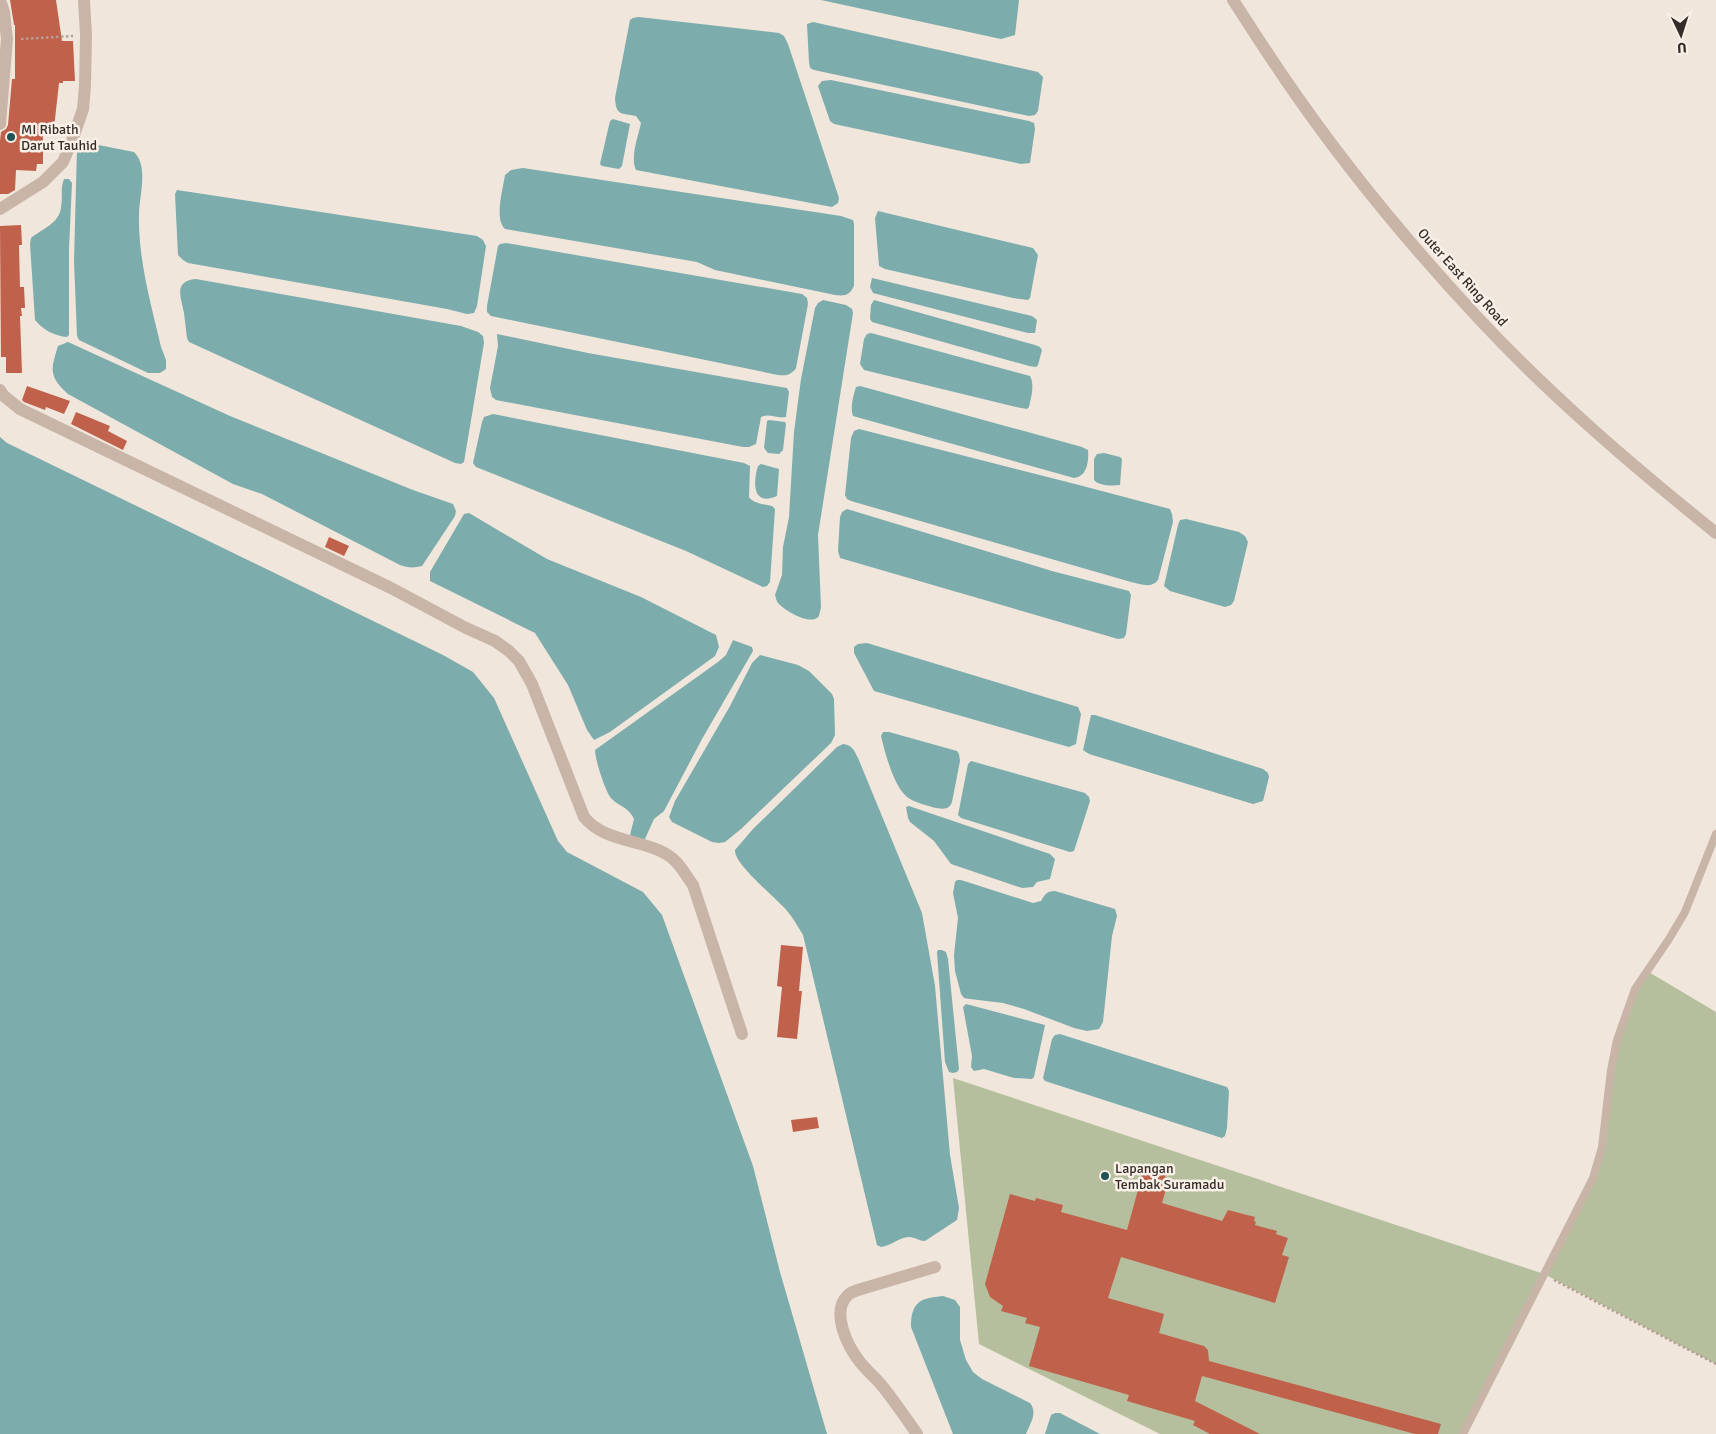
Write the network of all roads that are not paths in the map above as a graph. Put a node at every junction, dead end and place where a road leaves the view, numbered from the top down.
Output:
1 (84, 0) edge
2 (1233, 0) edge
3 (2, 8) edge
4 (0, 124) edge
5 (0, 210) edge
6 (0, 390) edge
7 (1716, 533) edge
8 (1716, 834) edge
9 (742, 1034) dead end
10 (936, 1267) dead end
11 (917, 1434) edge
12 (1463, 1434) edge

1 - 5 street
2 - 7 street, Outer East Ring Road
3 - 4 street
6 - 9 street
8 - 12 lane
10 - 11 street

